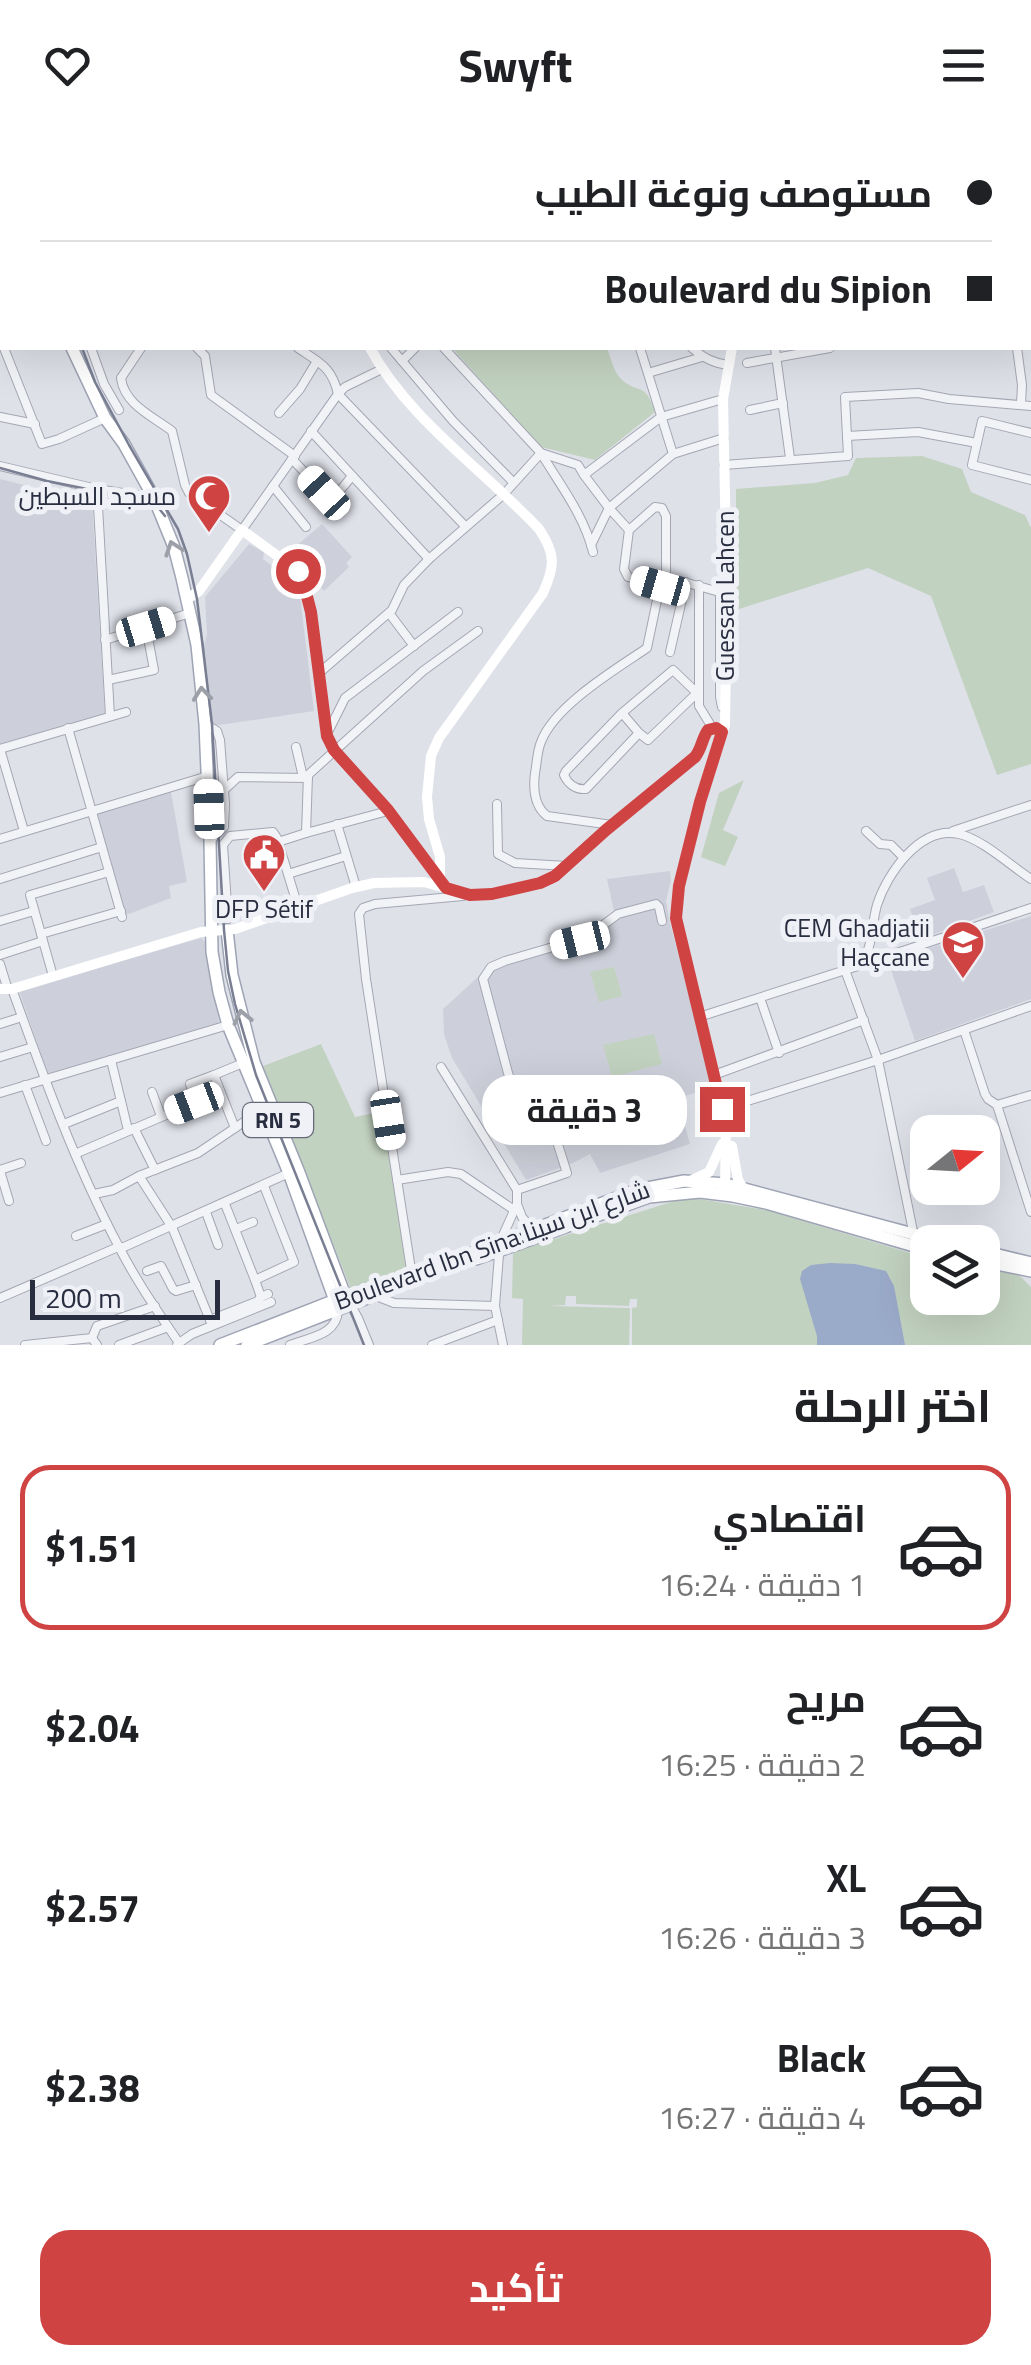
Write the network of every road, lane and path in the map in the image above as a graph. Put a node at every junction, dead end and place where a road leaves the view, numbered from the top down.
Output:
1 (5, 350) edge
2 (73, 350) edge
3 (92, 350) edge
4 (141, 350) edge
5 (199, 350) edge
6 (301, 350) edge
7 (371, 350) edge
8 (393, 350) edge
9 (413, 350) edge
10 (446, 350) edge
11 (641, 350) edge
12 (694, 350) edge
13 (732, 350) edge
14 (803, 350) edge
15 (1017, 350) edge
16 (776, 352) edge
17 (702, 357) junction
18 (402, 361) junction
19 (317, 362) junction
20 (746, 364) dead end
21 (728, 366) junction
22 (382, 369) junction
23 (648, 373) junction
24 (1026, 384) edge
25 (338, 394) junction
26 (723, 399) junction
27 (783, 402) junction
28 (1026, 405) edge
29 (119, 410) dead end
30 (750, 410) dead end
31 (279, 413) dead end
32 (0, 417) edge
33 (661, 417) junction
34 (105, 418) junction
35 (35, 424) junction
36 (311, 431) junction
37 (1031, 433) edge
38 (847, 436) junction
39 (724, 438) junction
40 (977, 443) junction
41 (540, 453) junction
42 (673, 454) junction
43 (294, 457) junction
44 (790, 458) junction
45 (724, 465) junction
46 (0, 466) edge
47 (584, 475) junction
48 (352, 476) junction
49 (1031, 480) edge
50 (513, 482) junction
51 (273, 486) junction
52 (97, 489) junction
53 (504, 494) junction
54 (154, 498) junction
55 (610, 508) junction
56 (465, 526) junction
57 (306, 527) dead end
58 (242, 530) junction
59 (629, 530) junction
60 (429, 559) junction
61 (666, 577) junction
62 (182, 578) junction
63 (686, 582) junction
64 (699, 585) junction
65 (660, 586) junction
66 (199, 591) junction
67 (724, 593) junction
68 (188, 599) junction
69 (458, 612) dead end
70 (190, 613) junction
71 (389, 613) junction
72 (146, 627) junction
73 (478, 631) dead end
74 (105, 640) junction
75 (414, 646) junction
76 (670, 652) dead end
77 (318, 674) junction
78 (108, 680) junction
79 (698, 694) junction
80 (126, 712) dead end
81 (622, 712) junction
82 (110, 716) junction
83 (205, 724) junction
84 (720, 727) junction
85 (68, 728) junction
86 (638, 733) junction
87 (327, 736) junction
88 (296, 747) dead end
89 (0, 749) edge
90 (334, 750) junction
91 (208, 776) junction
92 (306, 778) junction
93 (224, 790) junction
94 (498, 804) dead end
95 (1031, 805) edge
96 (388, 810) junction
97 (92, 811) junction
98 (337, 824) junction
99 (612, 825) junction
100 (24, 831) junction
101 (866, 832) dead end
102 (306, 833) junction
103 (948, 833) junction
104 (0, 838) edge
105 (210, 841) junction
106 (278, 842) junction
107 (102, 847) junction
108 (346, 856) junction
109 (903, 857) junction
110 (567, 866) junction
111 (110, 872) junction
112 (288, 874) junction
113 (0, 878) edge
114 (1031, 880) edge
115 (443, 885) junction
116 (356, 887) junction
117 (470, 895) junction
118 (298, 907) junction
119 (1031, 908) edge
120 (34, 911) junction
121 (0, 921) edge
122 (662, 921) dead end
123 (228, 925) junction
124 (211, 931) junction
125 (42, 937) junction
126 (0, 955) edge
127 (0, 964) edge
128 (861, 965) junction
129 (845, 970) junction
130 (53, 976) junction
131 (6, 989) edge
132 (760, 998) junction
133 (1031, 1006) edge
134 (22, 1016) junction
135 (699, 1016) junction
136 (864, 1020) junction
137 (0, 1024) edge
138 (228, 1025) junction
139 (964, 1030) junction
140 (33, 1047) junction
141 (780, 1052) junction
142 (0, 1058) edge
143 (111, 1060) junction
144 (878, 1060) junction
145 (244, 1063) junction
146 (441, 1067) dead end
147 (214, 1075) junction
148 (714, 1075) junction
149 (44, 1079) junction
150 (25, 1085) junction
151 (664, 1086) dead end
152 (152, 1092) dead end
153 (0, 1093) edge
154 (1031, 1095) edge
155 (122, 1102) junction
156 (998, 1105) junction
157 (264, 1109) junction
158 (722, 1109) junction
159 (564, 1115) junction
160 (160, 1116) junction
161 (726, 1123) junction
162 (64, 1124) junction
163 (235, 1128) junction
164 (131, 1129) junction
165 (46, 1141) dead end
166 (76, 1154) junction
167 (21, 1163) dead end
168 (0, 1170) edge
169 (155, 1170) junction
170 (290, 1173) junction
171 (138, 1176) junction
172 (398, 1180) junction
173 (690, 1181) junction
174 (264, 1186) junction
175 (743, 1188) junction
176 (725, 1189) junction
177 (517, 1190) junction
178 (94, 1194) junction
179 (9, 1200) dead end
180 (225, 1204) junction
181 (516, 1207) junction
182 (206, 1212) junction
183 (1031, 1212) edge
184 (254, 1222) dead end
185 (107, 1224) junction
186 (912, 1225) edge
187 (172, 1228) junction
188 (236, 1229) junction
189 (532, 1230) junction
190 (910, 1235) edge
191 (76, 1236) dead end
192 (218, 1245) dead end
193 (910, 1245) edge
194 (118, 1247) junction
195 (498, 1249) junction
196 (1031, 1251) edge
197 (1000, 1257) edge
198 (1000, 1262) edge
199 (1013, 1262) junction
200 (1031, 1269) edge
201 (148, 1271) dead end
202 (256, 1280) junction
203 (412, 1280) junction
204 (196, 1285) junction
205 (374, 1296) junction
206 (0, 1298) edge
207 (342, 1302) junction
208 (155, 1306) junction
209 (495, 1306) junction
210 (498, 1320) junction
211 (211, 1323) junction
212 (168, 1326) junction
213 (95, 1342) edge
214 (178, 1344) edge
215 (24, 1345) edge
216 (119, 1345) edge
217 (220, 1345) edge
218 (247, 1345) edge
219 (290, 1345) edge
220 (369, 1345) edge
221 (432, 1345) edge
222 (503, 1345) edge

1 - 35 street
2 - 34 main road, RN 5
3 - 29 street
4 - 58 street
5 - 43 street
6 - 19 street
7 - 22 street
8 - 18 street
9 - 18 street
10 - 41 street
11 - 23 street
12 - 17 street
13 - 21 street, Guessan Lahcen
14 - 16 street
15 - 24 street
16 - 20 street
16 - 27 street
17 - 21 street
17 - 23 street
18 - 50 street
19 - 25 street
19 - 31 street
21 - 26 street, Guessan Lahcen
22 - 25 street
22 - 53 street
23 - 33 street
24 - 28 street
25 - 36 street
25 - 56 street
26 - 33 street
26 - 39 street, Guessan Lahcen
27 - 30 street
27 - 44 street
28 - 38 street
32 - 35 street
33 - 42 street
33 - 47 street
34 - 35 street
34 - 54 main road, RN 5
36 - 43 street
36 - 48 street
37 - 40 street
38 - 40 street
38 - 44 street
39 - 42 street
39 - 45 street, Guessan Lahcen
40 - 49 street
41 - 47 street
41 - 50 street
41 - 55 street
42 - 55 street
43 - 48 street
43 - 51 street
44 - 45 street
45 - 67 street, Guessan Lahcen
46 - 52 street
47 - 55 street
48 - 60 street
50 - 53 street
51 - 57 street
51 - 58 street
52 - 54 street
52 - 74 street
53 - 56 street
53 - 115 street
62 -> 54 main road, RN 5
55 - 59 street
56 - 60 street
58 - 66 street
58 - 77 street
59 - 61 street
59 - 65 street
60 - 71 street
61 - 63 street
61 - 65 street
62 - 66 street
62 - 68 main road, RN 5
63 - 64 street
63 - 76 street
64 - 67 street
64 - 79 street
65 - 99 street
66 - 68 street
67 - 84 street, Guessan Lahcen
68 - 70 main road, RN 5
69 - 75 street
70 - 72 street
83 -> 70 main road, RN 5
71 - 75 street
71 - 77 street
72 - 74 street
72 - 78 street
73 - 90 street
74 - 78 street
75 - 87 street
77 - 87 street
78 - 82 street
79 - 81 street
79 - 84 street
79 - 86 street
80 - 82 street
81 - 86 street
81 - 86 street
82 - 85 street
83 - 91 main road, RN 5
83 - 93 street
84 - 99 street
84 - 135 street, Guessan Lahcen
85 - 89 street
85 - 97 street
87 - 90 street
88 - 92 street
89 - 100 street
90 - 92 street
90 - 96 street
91 - 97 street
91 - 105 main road, RN 5
92 - 93 street
92 - 102 street
93 - 105 street
94 - 110 street
95 - 103 street
96 - 98 street
96 - 115 street
97 - 100 street
97 - 107 street
98 - 102 street
98 - 108 street
99 - 110 street
100 - 104 street
101 - 109 street
102 - 106 street
103 - 109 street
103 - 114 street
105 - 124 main road, RN 5
106 - 112 street
106 - 123 street
107 - 111 street
107 - 113 street
108 - 112 street
108 - 116 street
109 - 128 street
110 - 117 street
111 - 120 street
111 - 125 street
112 - 118 street
115 - 116 street
115 - 117 street
116 - 118 street
117 - 172 street
118 - 123 street
119 - 128 street
120 - 121 street
120 - 125 street
122 - 159 street
123 - 124 street
207 -> 123 main road, RN 5
124 - 130 street
124 - 138 main road, RN 5
125 - 126 street
125 - 130 street
127 - 131 street
128 - 129 street
129 - 132 street
129 - 136 street
130 - 131 street
131 - 134 street
132 - 135 street
132 - 141 street
133 - 139 street
134 - 137 street
134 - 140 street
135 - 148 street, Guessan Lahcen
136 - 141 street
136 - 144 street
138 - 143 street
138 - 145 main road, RN 5
139 - 144 street
139 - 156 street
140 - 142 street
140 - 149 street
141 - 148 street
143 - 149 street
143 - 155 street
144 - 158 street
144 - 186 street
145 - 147 street
145 - 157 main road, RN 5
146 - 177 street
147 - 160 street
147 - 163 street
148 - 158 street, Guessan Lahcen
149 - 150 street
149 - 162 street
150 - 153 street
150 - 165 street
151 - 159 street
152 - 160 street
154 - 156 street
155 - 162 street
155 - 164 street
156 - 183 street
157 - 163 street
157 - 170 main road, RN 5
158 - 161 street, Guessan Lahcen
159 - 177 street
160 - 164 street
161 - 173 street
161 - 175 street
161 - 176 street
162 - 166 street
163 - 169 street
164 - 166 street
164 - 169 street
166 - 178 street
167 - 168 street
168 - 179 street
169 - 171 street
170 - 174 street
170 - 207 main road, RN 5
171 - 178 street
171 - 187 street
172 - 181 street
172 - 203 street
173 - 176 main road, Boulevard Ibn Sina:شارع ابن سينا
173 - 189 main road, Boulevard Ibn Sina:شارع ابن سينا
174 - 180 street
174 - 202 street
175 - 176 main road, Boulevard Ibn Sina:شارع ابن سينا
175 - 190 main road, Boulevard Ibn Sina:شارع ابن سينا
176 - 193 main road
176 - 195 main road
177 - 181 street
178 - 185 street
180 - 182 street
180 - 188 street
181 - 189 street
181 - 195 street
182 - 187 street
182 - 192 street
184 - 188 street
185 - 191 street
185 - 194 street
187 - 194 street
187 - 204 street
188 - 202 street
189 - 195 main road, Boulevard Ibn Sina:شارع ابن سينا
194 - 206 street
194 - 208 street
195 - 203 main road, Boulevard Ibn Sina:شارع ابن سينا
195 - 209 street
196 - 199 street
197 - 199 main road
198 - 199 main road
199 - 200 main road
201 - 204 street
202 - 211 street
203 - 205 main road, Boulevard Ibn Sina:شارع ابن سينا
203 - 207 main road, Boulevard Ibn Sina:شارع ابن سينا
204 - 211 street
205 - 207 main road, Boulevard Ibn Sina:شارع ابن سينا
205 - 209 street
207 - 217 main road, Boulevard Ibn Sina:شارع ابن سينا
207 - 218 main road, Boulevard Ibn Sina:شارع ابن سينا
207 - 219 street
207 - 220 street
208 - 212 street
208 - 213 street
209 - 210 street
210 - 221 street
210 - 222 street
211 - 214 street
212 - 214 street
212 - 216 street
213 - 215 street

